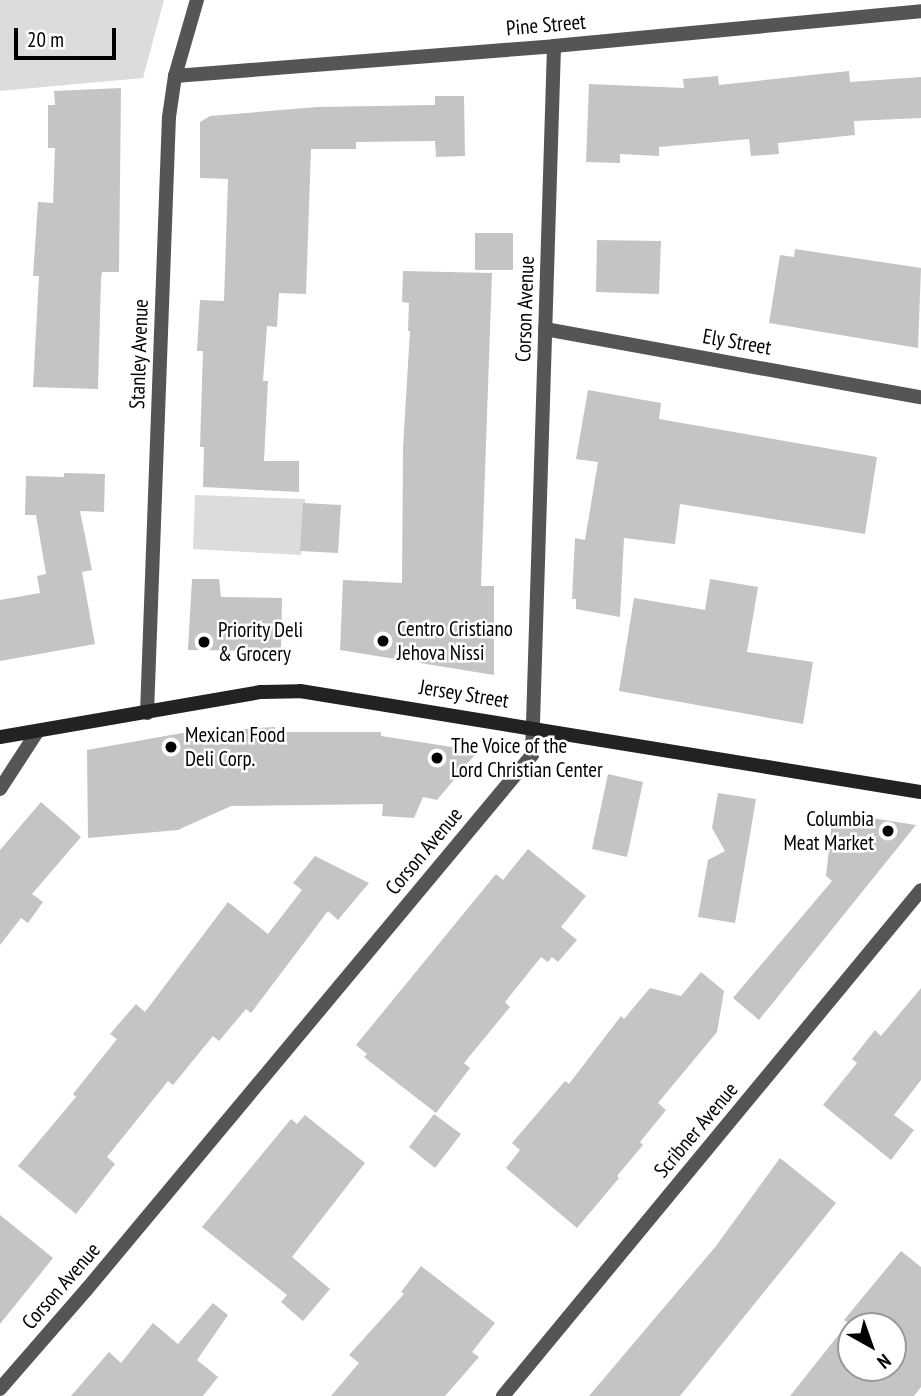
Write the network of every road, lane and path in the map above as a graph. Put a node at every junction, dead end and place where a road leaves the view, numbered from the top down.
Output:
1 (197, 0) edge
2 (921, 11) edge
3 (554, 46) junction
4 (175, 76) junction
5 (545, 329) junction
6 (921, 397) edge
7 (147, 713) junction
8 (533, 726) junction
9 (37, 732) junction
10 (0, 737) edge
11 (0, 789) edge
12 (921, 792) edge
13 (921, 890) edge
14 (0, 1389) edge
15 (503, 1396) edge

1 - 4 street, Stanley Avenue
2 - 3 street, Pine Street
3 - 4 street, Pine Street
3 - 5 street, Corson Avenue
4 - 7 street, Stanley Avenue
5 - 6 street, Ely Street
5 - 8 street, Corson Avenue
7 - 8 street, Jersey Street
7 - 9 street, Jersey Street
8 - 12 street, Jersey Street
8 - 14 street, Corson Avenue
9 - 10 street, Jersey Street
9 - 11 street
13 - 15 street, Scribner Avenue

